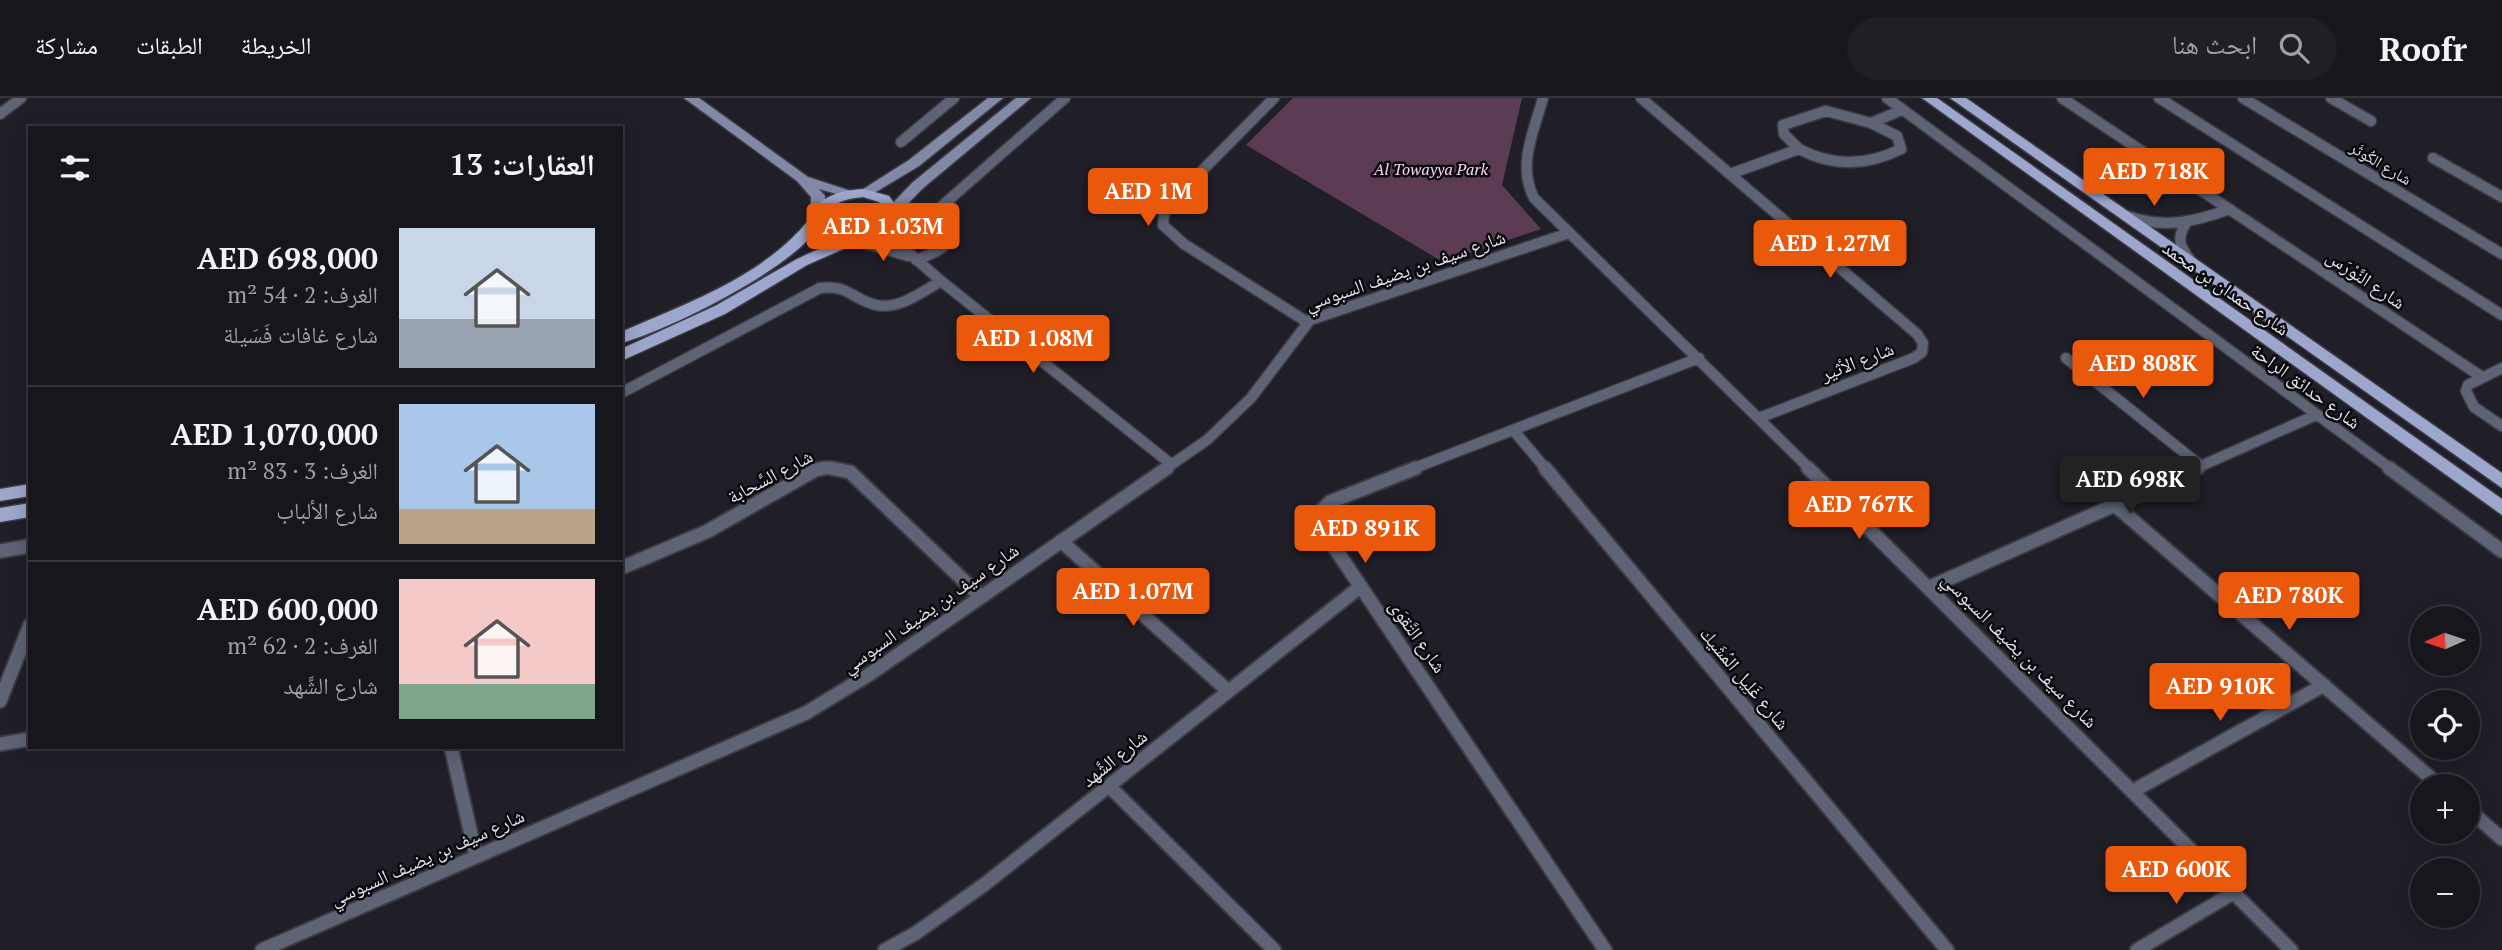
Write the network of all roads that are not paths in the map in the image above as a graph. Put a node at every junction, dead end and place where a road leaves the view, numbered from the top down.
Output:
1 (21, 98) edge
2 (691, 98) edge
3 (954, 98) edge
4 (996, 98) edge
5 (1024, 98) edge
6 (1065, 98) edge
7 (1274, 98) edge
8 (1543, 98) edge
9 (1641, 98) edge
10 (1887, 98) edge
11 (1929, 98) edge
12 (1957, 98) edge
13 (2062, 98) edge
14 (2159, 98) edge
15 (2244, 98) edge
16 (2331, 98) edge
17 (1902, 110) junction
18 (0, 114) edge
19 (2371, 121) dead end
20 (1871, 123) junction
21 (901, 142) dead end
22 (1799, 149) junction
23 (2433, 158) dead end
24 (1730, 174) junction
25 (802, 178) junction
26 (857, 193) junction
27 (2502, 197) edge
28 (2230, 209) junction
29 (893, 211) junction
30 (2120, 213) junction
31 (815, 217) junction
32 (2185, 225) junction
33 (887, 227) junction
34 (1569, 233) junction
35 (851, 242) junction
36 (2502, 254) edge
37 (916, 260) junction
38 (2193, 264) junction
39 (941, 281) junction
40 (2502, 315) edge
41 (1307, 323) junction
42 (623, 337) edge
43 (623, 355) edge
44 (1699, 358) junction
45 (2066, 358) dead end
46 (2502, 368) edge
47 (2482, 377) junction
48 (623, 392) edge
49 (2316, 415) junction
50 (1759, 418) junction
51 (2502, 426) edge
52 (1514, 431) junction
53 (1171, 464) junction
54 (2201, 466) junction
55 (2502, 482) edge
56 (28, 489) edge
57 (0, 495) edge
58 (2115, 505) junction
59 (2502, 508) edge
60 (28, 510) edge
61 (0, 515) edge
62 (1061, 541) junction
63 (28, 546) edge
64 (0, 551) edge
65 (2502, 551) edge
66 (623, 567) edge
67 (1360, 587) junction
68 (1930, 587) junction
69 (981, 597) junction
70 (28, 630) edge
71 (2324, 685) junction
72 (1227, 690) junction
73 (0, 701) edge
74 (28, 739) edge
75 (0, 744) edge
76 (451, 749) edge
77 (2426, 774) edge
78 (1110, 787) junction
79 (2133, 791) junction
80 (2480, 819) edge
81 (2500, 835) edge
82 (476, 856) junction
83 (2233, 893) junction
84 (262, 950) edge
85 (885, 950) edge
86 (1274, 950) edge
87 (1605, 950) edge
88 (1947, 950) edge
89 (2137, 950) edge
90 (2291, 950) edge

1 - 18 street
2 - 25 main road
3 - 21 street
4 - 26 main road
5 - 29 main road
6 - 37 street
7 - 41 street
8 - 34 street, شارع سيف بن يضيف السبوسي
9 - 24 street, شارع الأثير
10 - 17 street, شارع حدائق الراحة
11 - 59 main road, شارع حمدان بن محمد
12 - 30 main road, شارع حمدان بن محمد
13 - 28 street, شارع النَّوْرَس
14 - 40 street
15 - 36 street, شارع الكُوثَر
16 - 19 street
17 - 20 street
17 - 49 street, شارع حدائق الراحة
20 - 22 street
20 - 22 street
22 - 24 street
23 - 27 street
24 - 50 street, شارع الأثير
25 - 26 main road
25 - 31 main road
26 - 29 main road
26 - 31 main road
28 - 32 street
28 - 47 street, شارع النَّوْرَس
29 - 33 main road
30 - 32 street
30 - 38 main road, شارع حمدان بن محمد
31 - 35 main road
31 - 42 main road
32 - 38 street
33 - 35 main road
33 - 37 street
34 - 41 street, شارع سيف بن يضيف السبوسي
34 - 44 street, شارع سيف بن يضيف السبوسي
35 - 37 street
35 - 43 main road
37 - 39 street
38 - 55 main road, شارع حمدان بن محمد
39 - 48 street
39 - 53 street
41 - 53 street, شارع سيف بن يضيف السبوسي
44 - 50 street, شارع سيف بن يضيف السبوسي
44 - 52 street, شارع التَّقوَى
45 - 54 street
46 - 47 street
47 - 51 street
49 - 54 street
49 - 65 street, شارع حدائق الراحة
50 - 68 street, شارع سيف بن يضيف السبوسي
52 - 67 street, شارع التَّقوَى
52 - 88 street, شارع غَلِيل المُشَيك
53 - 62 street, شارع سيف بن يضيف السبوسي
54 - 58 street
56 - 57 main road
58 - 68 street
58 - 71 street
60 - 61 main road
62 - 69 street, شارع سيف بن يضيف السبوسي
62 - 72 street
63 - 64 street
66 - 69 street, شارع السَّحابة
67 - 72 street, شارع الشَّهد
67 - 87 street, شارع التَّقوَى
68 - 79 street, شارع سيف بن يضيف السبوسي
69 - 82 street, شارع سيف بن يضيف السبوسي
70 - 73 street
71 - 77 street
71 - 79 street
72 - 78 street, شارع الشَّهد
74 - 75 street
76 - 82 street
78 - 85 street, شارع الشَّهد
78 - 86 street
79 - 83 street, شارع سيف بن يضيف السبوسي
80 - 81 street
82 - 84 street, شارع سيف بن يضيف السبوسي
83 - 89 street
83 - 90 street, شارع سيف بن يضيف السبوسي

